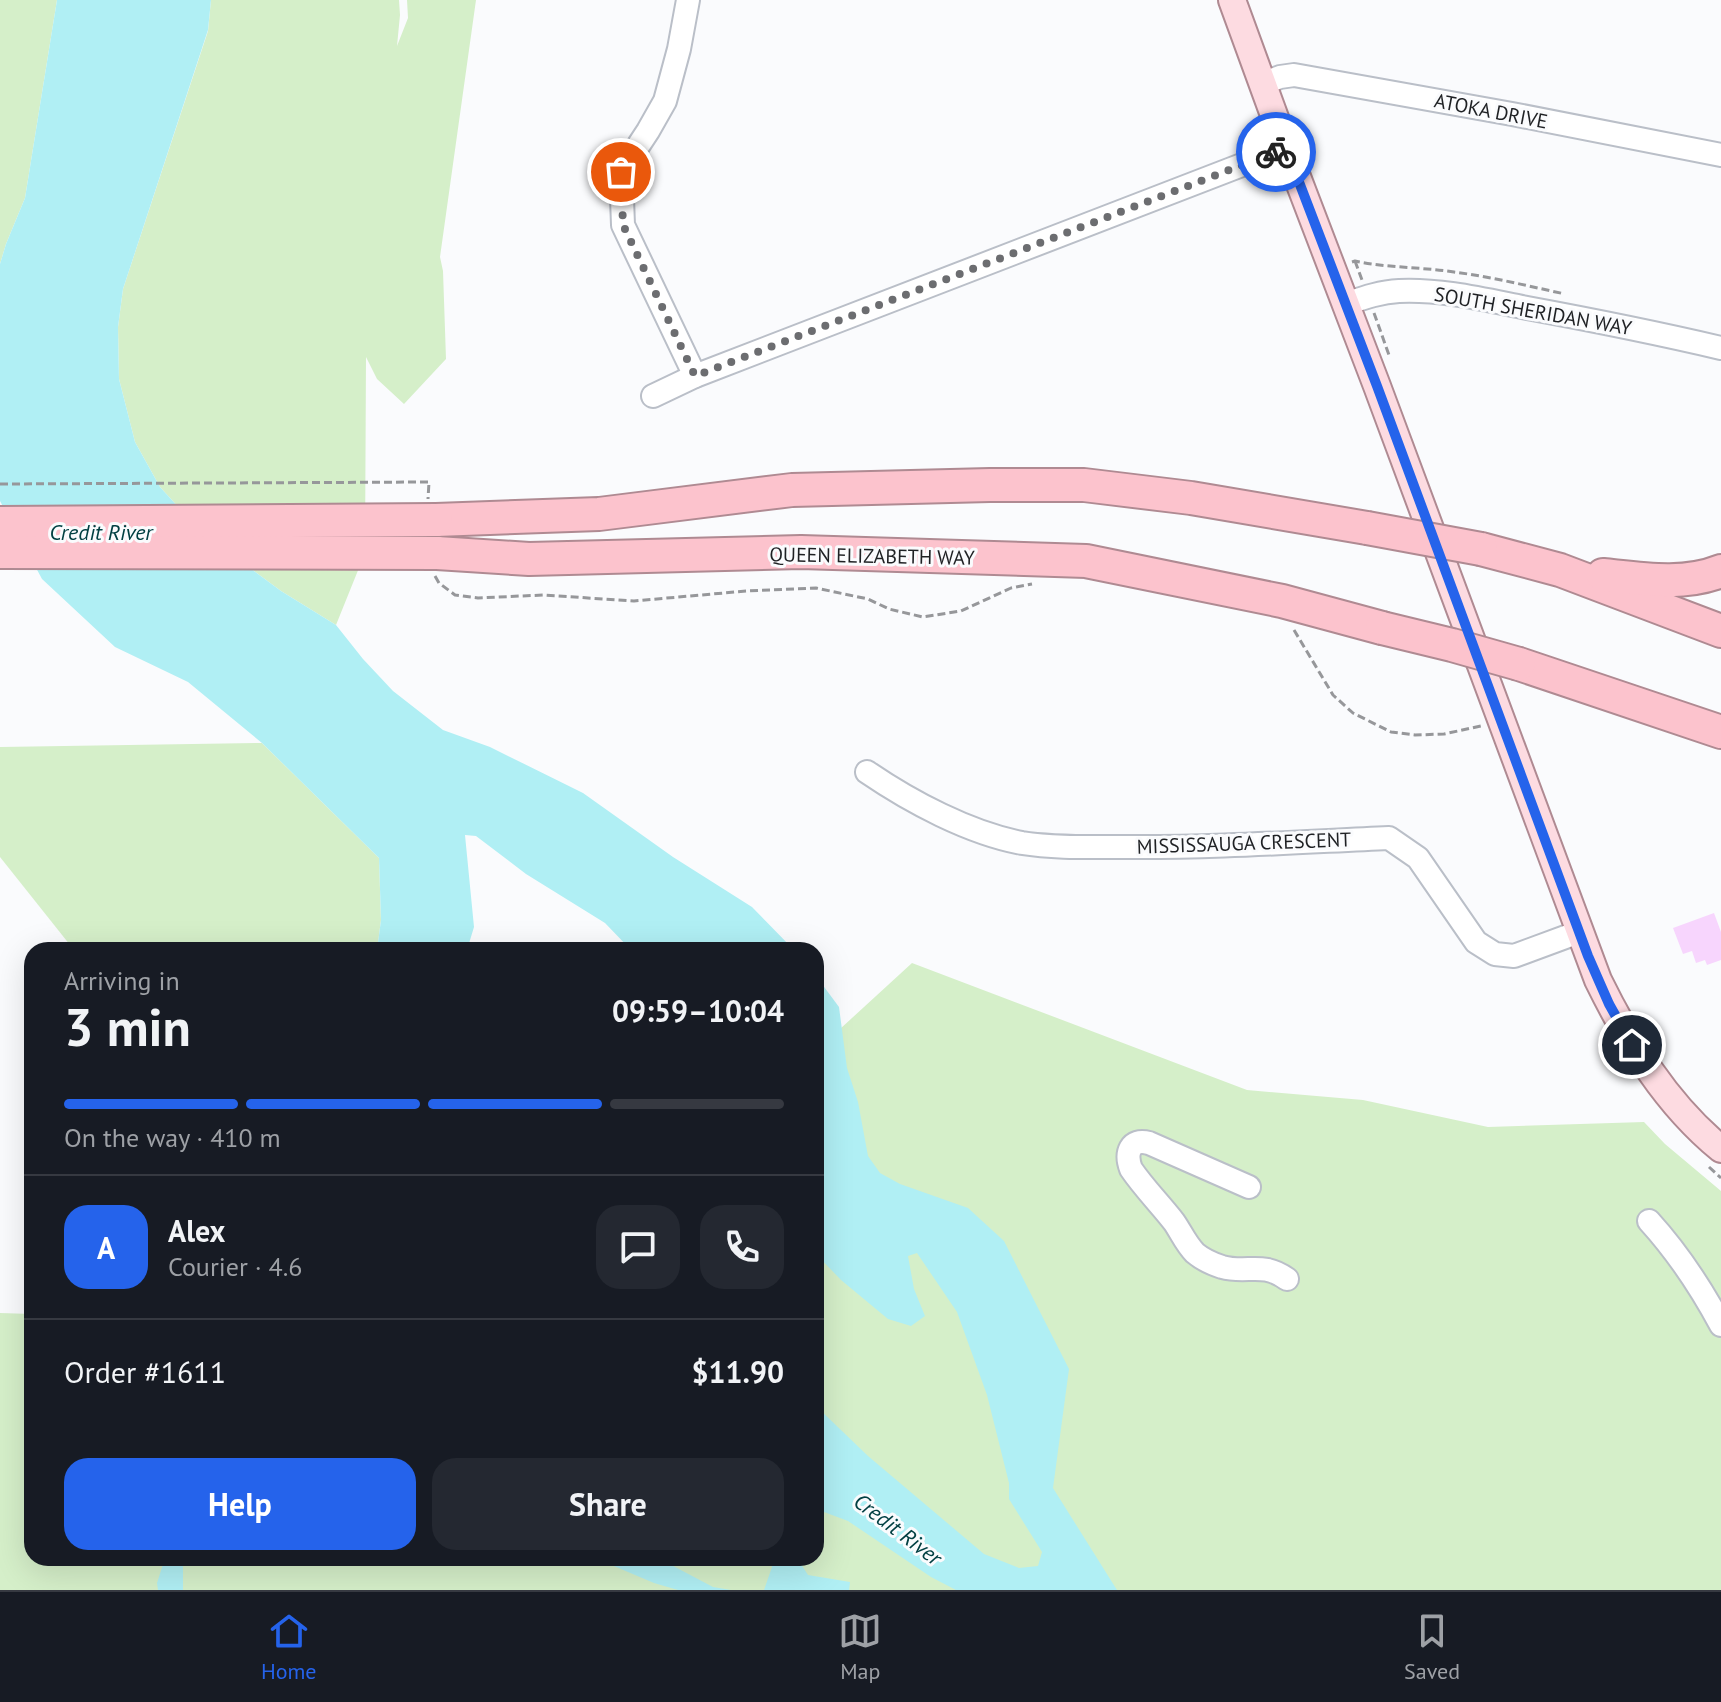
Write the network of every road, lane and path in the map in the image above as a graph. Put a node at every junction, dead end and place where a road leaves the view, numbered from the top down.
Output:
1 (688, 0) edge
2 (1232, 0) edge
3 (1262, 84) junction
4 (1286, 148) junction
5 (1721, 155) edge
6 (1355, 261) dead end
7 (1358, 271) dead end
8 (1345, 304) junction
9 (1721, 348) edge
10 (695, 376) junction
11 (653, 396) dead end
12 (0, 484) edge
13 (432, 509) junction
14 (0, 523) edge
15 (0, 552) edge
16 (434, 560) junction
17 (1560, 570) junction
18 (1721, 571) edge
19 (1033, 584) dead end
20 (1290, 624) dead end
21 (1721, 631) edge
22 (1501, 721) junction
23 (1713, 730) edge
24 (867, 772) dead end
25 (1579, 932) junction
26 (1721, 1149) edge
27 (1249, 1187) dead end
28 (1649, 1221) dead end
29 (1287, 1279) dead end
30 (1721, 1325) edge

1 - 10 street
2 - 3 main road
3 - 4 main road
3 - 5 street, ATOKA DRIVE
4 - 8 main road
4 - 10 street
6 - 7 path
8 - 9 street, SOUTH SHERIDAN WAY
8 - 22 main road
10 - 11 street
12 - 13 path
13 - 14 highway, bridge
13 - 17 highway, bridge
15 - 16 highway, QUEEN ELIZABETH WAY, bridge
16 - 19 path
16 - 23 highway, QUEEN ELIZABETH WAY, bridge
17 - 18 highway
17 - 21 highway
20 - 22 path
22 - 25 main road
24 - 25 street, MISSISSAUGA CRESCENT
25 - 26 main road
27 - 29 street
28 - 30 street

